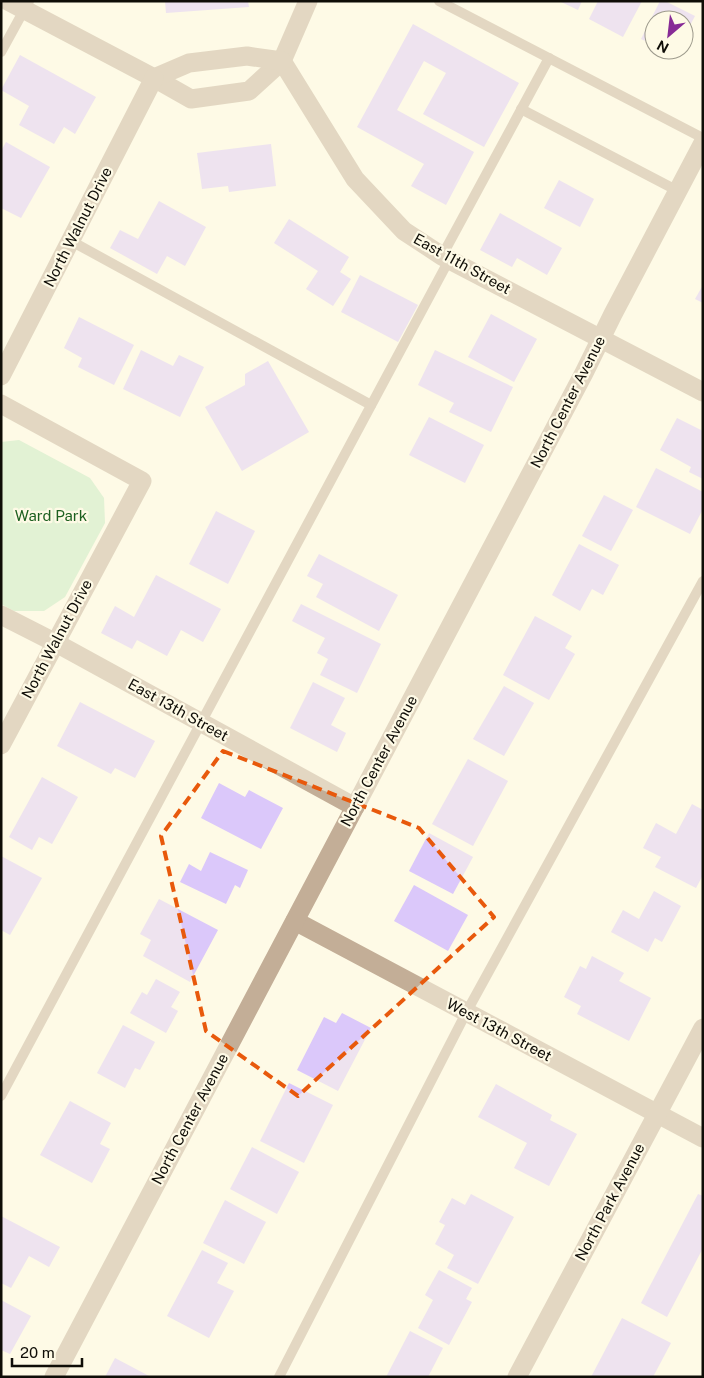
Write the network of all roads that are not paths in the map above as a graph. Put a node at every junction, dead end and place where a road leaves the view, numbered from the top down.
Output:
1 (308, 1) edge
2 (439, 1) edge
3 (20, 4) edge
4 (1, 52) edge
5 (549, 58) junction
6 (282, 62) junction
7 (154, 78) junction
8 (521, 109) junction
9 (703, 138) edge
10 (703, 143) edge
11 (678, 191) junction
12 (71, 241) junction
13 (445, 258) junction
14 (601, 338) junction
15 (1, 376) edge
16 (703, 392) edge
17 (1, 404) edge
18 (371, 405) junction
19 (703, 581) edge
20 (1, 615) edge
21 (56, 643) junction
22 (201, 723) junction
23 (1, 745) edge
24 (355, 807) junction
25 (295, 921) junction
26 (466, 1013) junction
27 (703, 1028) edge
28 (1, 1096) edge
29 (657, 1114) junction
30 (703, 1138) edge
31 (54, 1377) edge
32 (280, 1377) edge
33 (517, 1377) edge

1 - 6 street
2 - 5 lane
3 - 4 lane
3 - 7 street
5 - 8 lane
5 - 9 lane
6 - 7 street
6 - 7 street
6 - 13 street, East 11th Street
7 - 12 street, North Walnut Drive
8 - 11 lane
8 - 13 lane
10 - 11 street, North Center Avenue
11 - 14 street, North Center Avenue
12 - 15 street, North Walnut Drive
12 - 18 lane
13 - 14 street, East 11th Street
13 - 18 lane
14 - 16 street, East 11th Street
14 - 24 street, North Center Avenue
17 - 21 street, North Walnut Drive
18 - 22 lane
19 - 26 lane
20 - 21 street, East 13th Street
21 - 22 street, East 13th Street
21 - 23 street, North Walnut Drive
22 - 24 street, East 13th Street
22 - 28 lane
24 - 25 street, North Center Avenue
25 - 26 street, West 13th Street
25 - 31 street, North Center Avenue
26 - 29 street, West 13th Street
26 - 32 lane
27 - 29 street, North Park Avenue
29 - 30 street, West 13th Street
29 - 33 street, North Park Avenue

